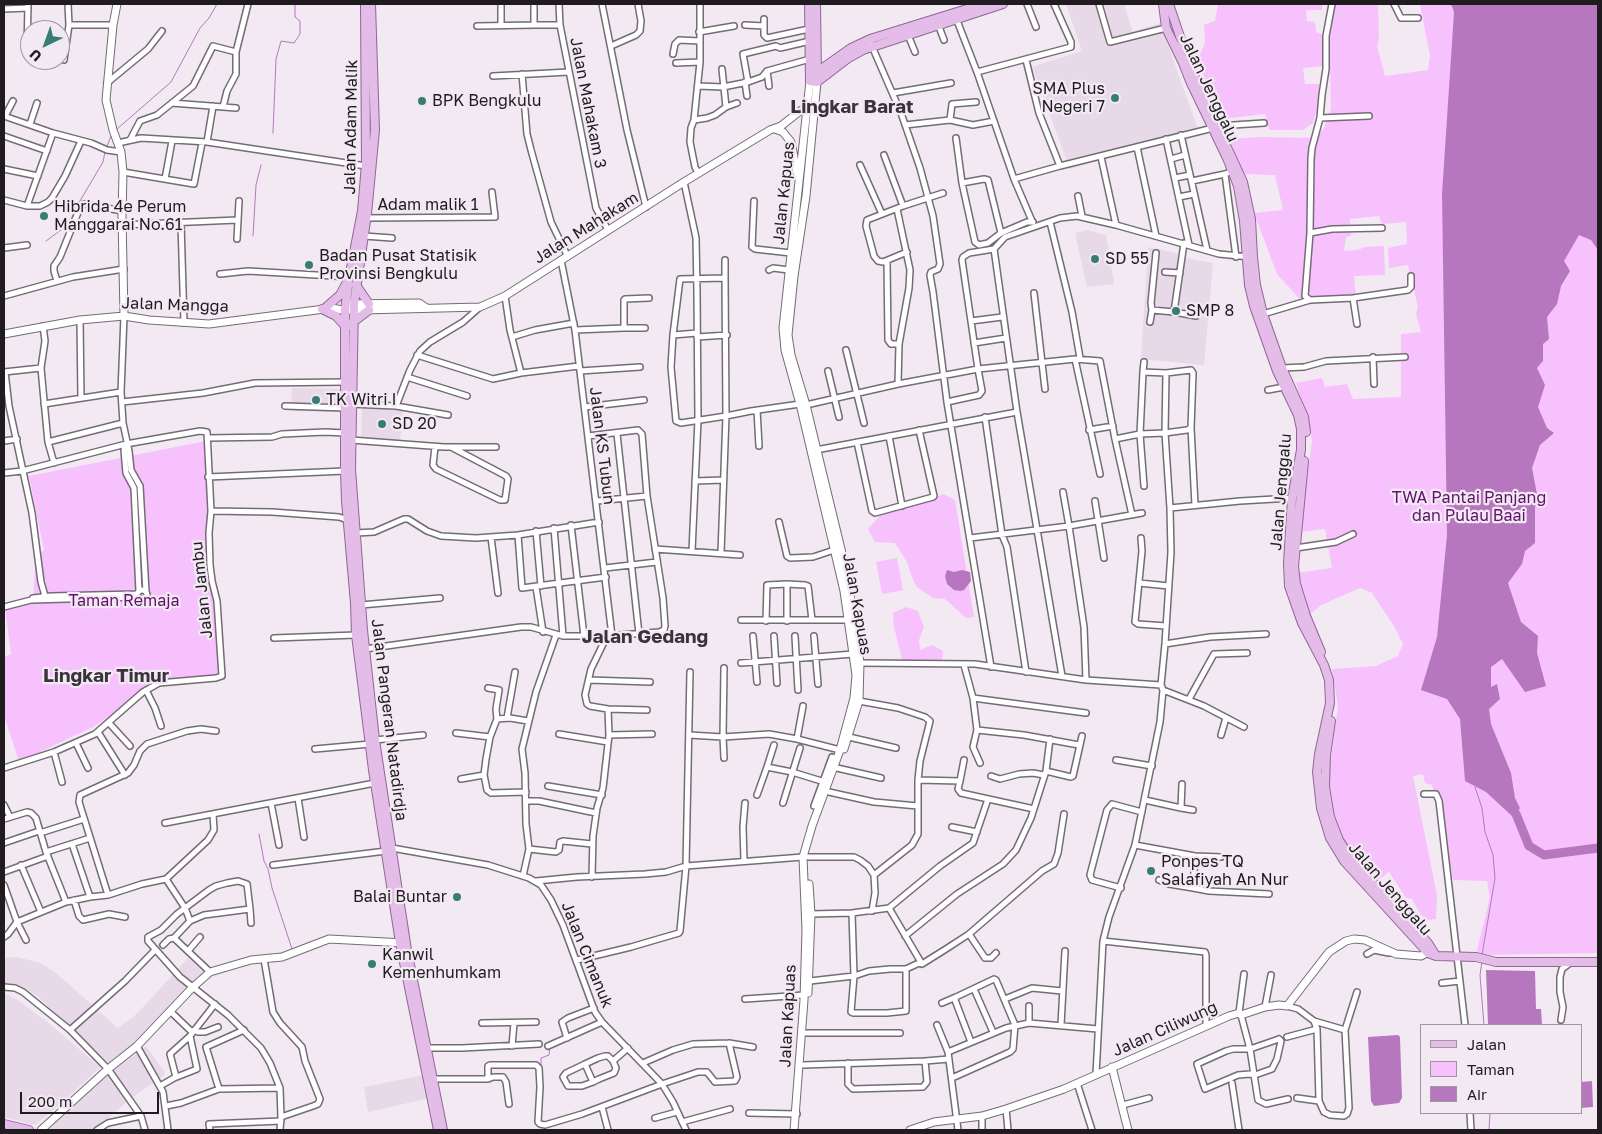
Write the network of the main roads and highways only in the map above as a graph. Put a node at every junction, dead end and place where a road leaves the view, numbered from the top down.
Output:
1 (365, 4) edge
2 (372, 4) edge
3 (809, 4) edge
4 (816, 4) edge
5 (982, 4) edge
6 (1003, 4) edge
7 (1163, 4) edge
8 (1169, 4) edge
9 (955, 15) junction
10 (870, 43) junction
11 (813, 72) junction
12 (370, 73) junction
13 (1216, 127) junction
14 (1249, 257) junction
15 (349, 277) junction
16 (356, 285) junction
17 (347, 307) junction
18 (349, 325) junction
19 (348, 406) junction
20 (1301, 464) junction
21 (350, 500) junction
22 (361, 649) junction
23 (1330, 675) junction
24 (373, 742) junction
25 (389, 849) junction
26 (403, 943) junction
27 (1598, 962) edge
28 (4, 1124) edge
29 (29, 1130) edge
30 (438, 1130) edge
31 (443, 1130) edge

1 - 12 main road, Jalan Adam Malik
2 - 12 main road, Jalan Adam Malik
3 - 11 main road
4 - 11 main road
5 - 9 main road
6 - 9 main road
7 - 13 main road, Jalan Jenggalu
8 - 13 main road, Jalan Jenggalu
9 - 10 main road
9 - 10 main road
10 - 11 main road
10 - 11 main road
12 - 15 main road, Jalan Adam Malik
12 - 16 main road, Jalan Adam Malik
13 - 14 main road, Jalan Jenggalu
14 - 20 main road, Jalan Jenggalu
14 - 20 main road, Jalan Jenggalu
15 - 17 main road, Jalan Adam Malik
15 - 18 main road
16 - 17 main road, Jalan Adam Malik
16 - 18 main road
17 - 18 main road, Jalan Pangeran Natadirdja
18 - 19 main road, Jalan Pangeran Natadirdja
18 - 19 main road, Jalan Pangeran Natadirdja
19 - 21 main road, Jalan Pangeran Natadirdja
19 - 21 main road, Jalan Pangeran Natadirdja
20 - 23 main road, Jalan Jenggalu
20 - 23 main road, Jalan Jenggalu
21 - 22 main road, Jalan Pangeran Natadirdja
21 - 22 main road, Jalan Pangeran Natadirdja
22 - 24 main road, Jalan Pangeran Natadirdja
23 - 27 main road, Jalan Jenggalu
24 - 25 main road, Jalan Pangeran Natadirdja
24 - 25 main road, Jalan Pangeran Natadirdja
25 - 26 main road, Jalan Pangeran Natadirdja
26 - 30 main road, Jalan Pangeran Natadirdja
26 - 31 main road, Jalan Pangeran Natadirdja
28 - 29 main road

